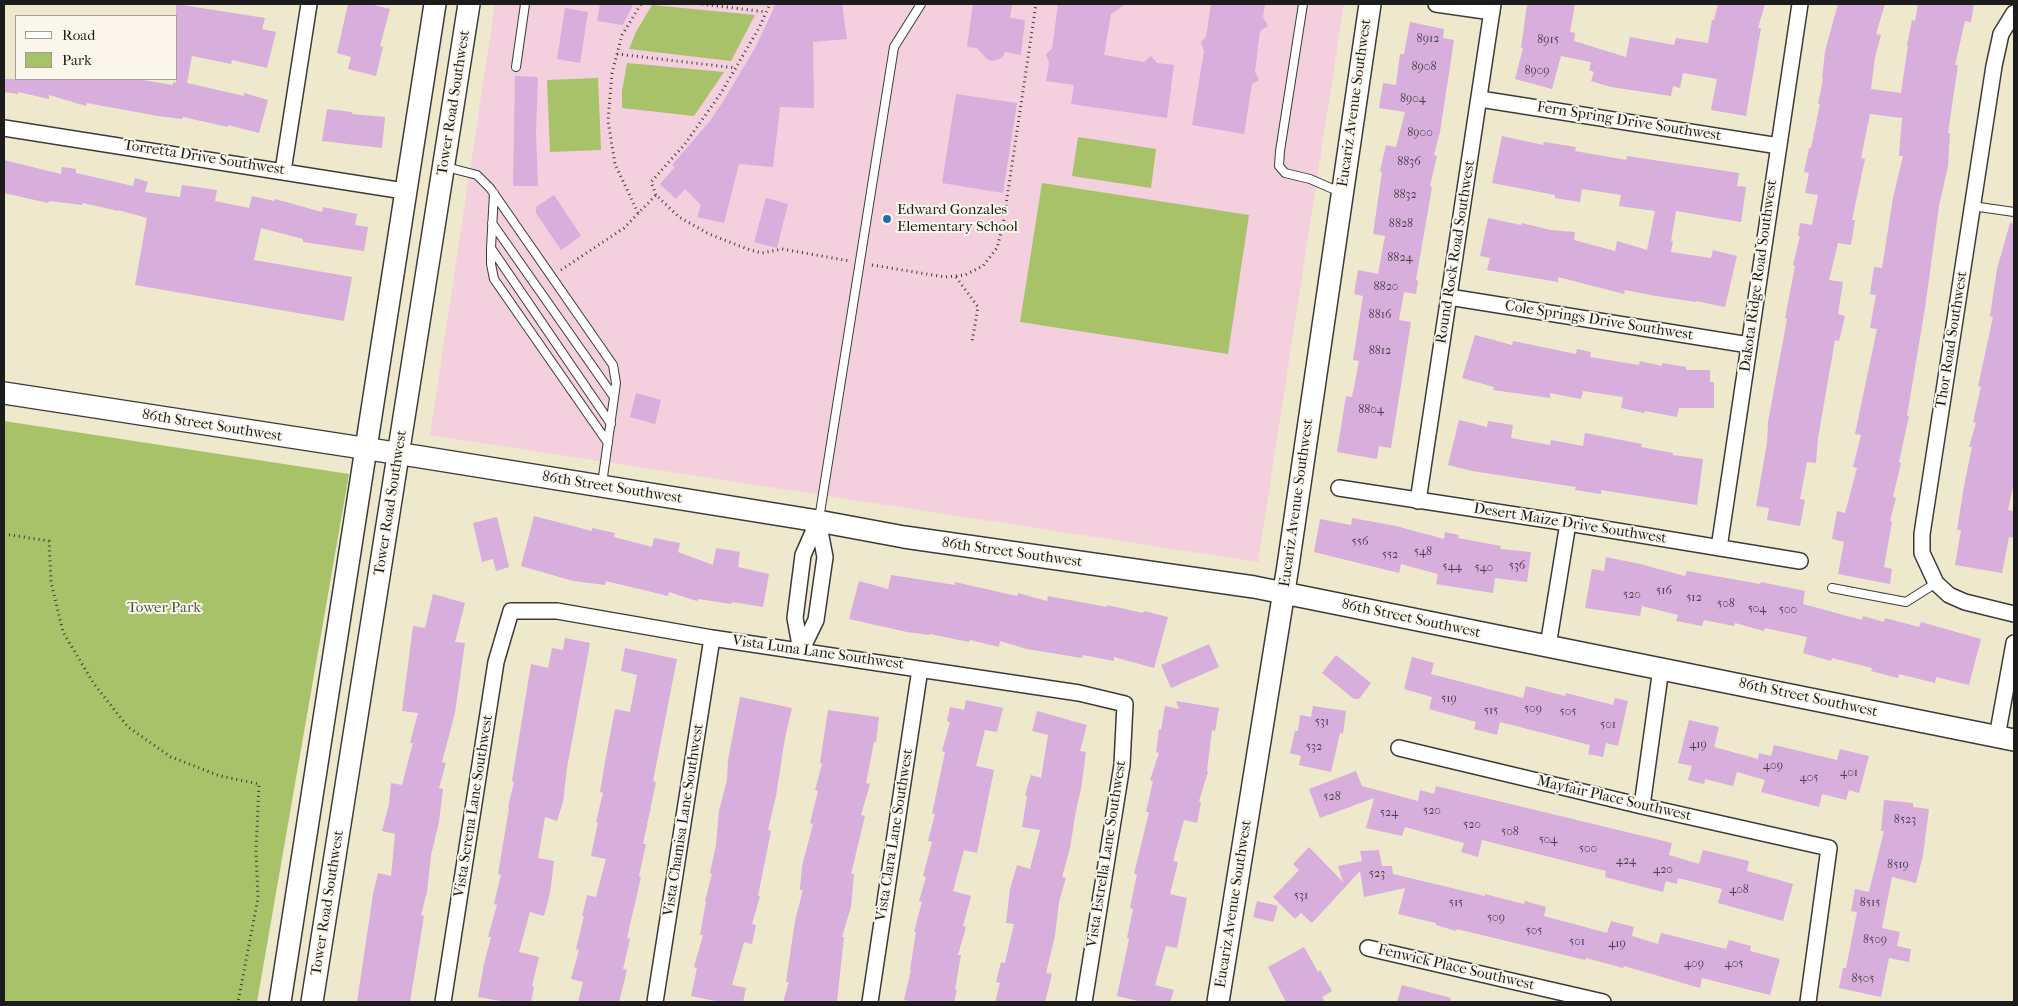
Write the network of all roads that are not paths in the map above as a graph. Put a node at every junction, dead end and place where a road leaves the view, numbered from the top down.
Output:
1 (309, 4) edge
2 (435, 4) edge
3 (469, 4) edge
4 (525, 4) edge
5 (921, 4) edge
6 (1303, 4) edge
7 (1370, 4) edge
8 (1436, 4) edge
9 (1800, 4) edge
10 (1493, 8) edge
11 (2014, 13) edge
12 (516, 67) dead end
13 (1480, 99) junction
14 (4, 128) edge
15 (1779, 146) junction
16 (444, 167) junction
17 (283, 171) junction
18 (404, 191) junction
19 (1342, 192) junction
20 (494, 193) junction
21 (1972, 206) junction
22 (2014, 212) edge
23 (492, 222) junction
24 (490, 248) junction
25 (1449, 297) junction
26 (1749, 345) junction
27 (4, 393) edge
28 (614, 397) junction
29 (610, 424) junction
30 (608, 442) junction
31 (365, 449) junction
32 (399, 454) junction
33 (602, 486) junction
34 (1339, 488) dead end
35 (1418, 501) junction
36 (818, 522) junction
37 (1568, 522) junction
38 (1718, 548) junction
39 (1800, 561) dead end
40 (1936, 583) junction
41 (1832, 588) dead end
42 (1284, 592) junction
43 (511, 611) joint
44 (2014, 614) edge
45 (712, 638) junction
46 (2014, 643) edge
47 (1548, 646) junction
48 (801, 651) junction
49 (920, 668) junction
50 (1661, 668) junction
51 (1125, 704) joint
52 (2006, 739) edge
53 (1399, 748) dead end
54 (1642, 806) junction
55 (1368, 948) dead end
56 (280, 1002) edge
57 (312, 1002) edge
58 (443, 1002) edge
59 (655, 1002) edge
60 (870, 1002) edge
61 (1084, 1002) edge
62 (1218, 1002) edge
63 (1603, 1002) edge
64 (1808, 1002) edge

1 - 17 street
2 - 18 street
3 - 16 street, Tower Road Southwest
4 - 12 lane
5 - 36 lane
6 - 19 lane
7 - 19 street, Eucariz Avenue Southwest
8 - 10 street
9 - 15 street, Dakota Ridge Road Southwest
10 - 13 street, Round Rock Road Southwest
11 - 21 street, Thor Road Southwest
13 - 15 street, Fern Spring Drive Southwest
13 - 25 street, Round Rock Road Southwest
14 - 17 street, Torretta Drive Southwest
15 - 26 street, Dakota Ridge Road Southwest
16 - 20 lane
16 - 32 street, Tower Road Southwest
17 - 18 street, Torretta Drive Southwest
18 - 31 street
19 - 42 street, Eucariz Avenue Southwest
20 - 23 lane
20 - 28 lane
21 - 22 lane
21 - 40 street, Thor Road Southwest
23 - 24 lane
23 - 28 lane
24 - 29 lane
24 - 30 lane
25 - 26 street, Cole Springs Drive Southwest
25 - 35 street, Round Rock Road Southwest
26 - 38 street, Dakota Ridge Road Southwest
27 - 31 street, 86th Street Southwest
28 - 29 lane
29 - 30 lane
30 - 33 lane
31 - 32 street, 86th Street Southwest
31 - 56 street
32 - 33 street, 86th Street Southwest
32 - 57 street, Tower Road Southwest
33 - 36 street, 86th Street Southwest
34 - 35 street, Desert Maize Drive Southwest
35 - 37 street, Desert Maize Drive Southwest
36 - 42 street, 86th Street Southwest
36 - 48 street
36 - 48 street
37 - 38 street, Desert Maize Drive Southwest
37 - 47 street
38 - 39 street, Desert Maize Drive Southwest
40 - 41 lane
40 - 44 street, Thor Road Southwest
42 - 47 street, 86th Street Southwest
42 - 62 street, Eucariz Avenue Southwest
43 - 45 street, Vista Luna Lane Southwest
43 - 58 street, Vista Serena Lane Southwest
45 - 48 street, Vista Luna Lane Southwest
45 - 59 street, Vista Chamisa Lane Southwest
46 - 52 street
47 - 50 street, 86th Street Southwest
48 - 49 street, Vista Luna Lane Southwest
49 - 51 street, Vista Luna Lane Southwest
49 - 60 street, Vista Clara Lane Southwest
50 - 52 street, 86th Street Southwest
50 - 54 street
51 - 61 street, Vista Estrella Lane Southwest
53 - 54 street, Mayfair Place Southwest
54 - 64 street, Mayfair Place Southwest
55 - 63 street, Fenwick Place Southwest

